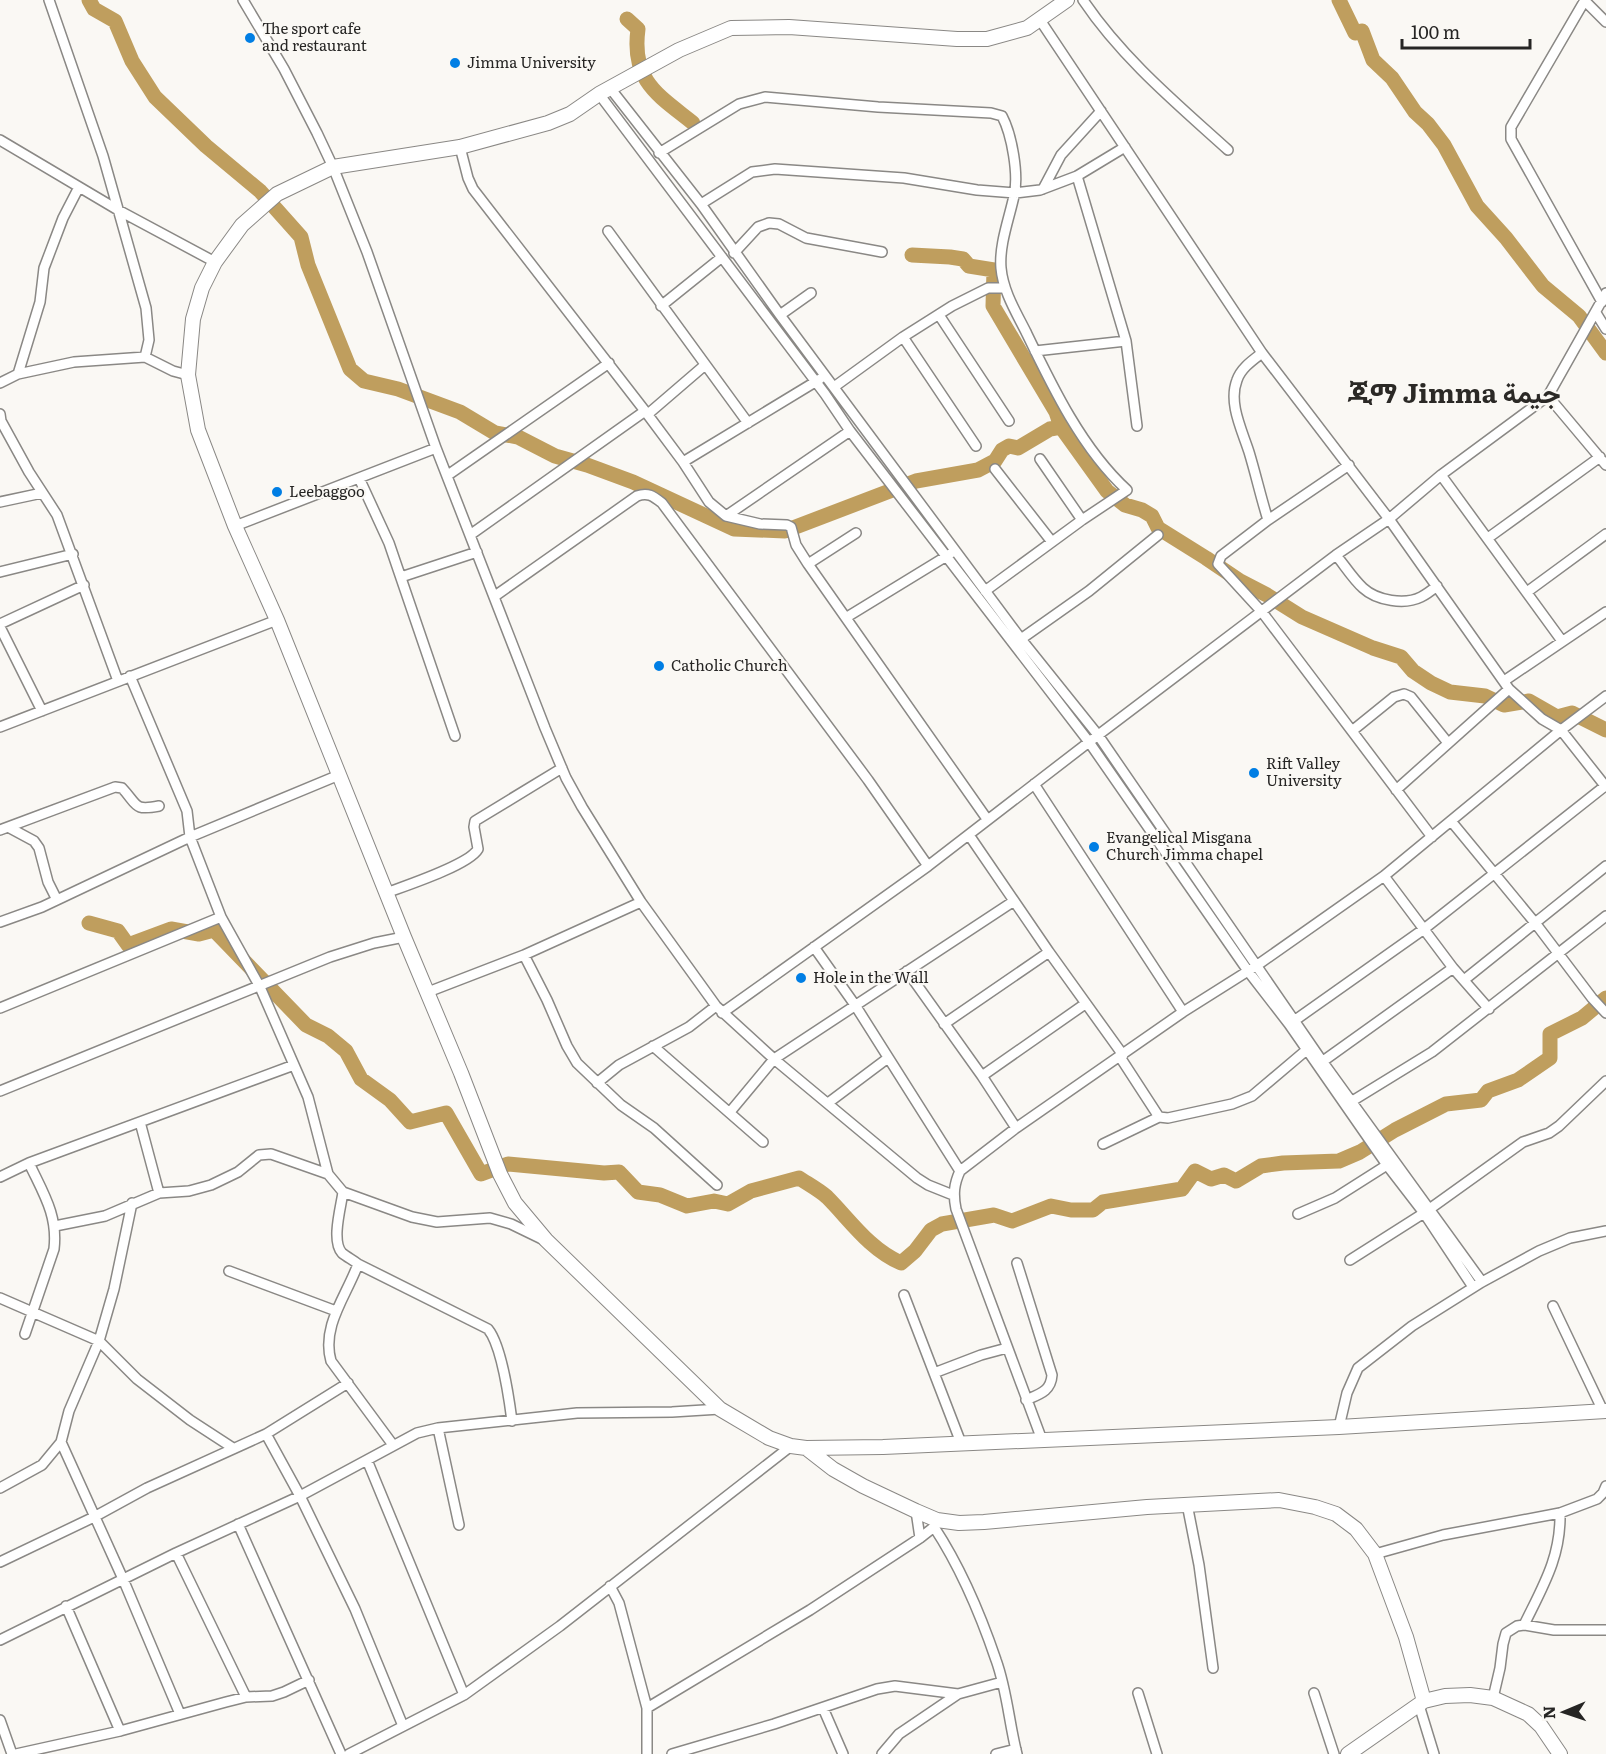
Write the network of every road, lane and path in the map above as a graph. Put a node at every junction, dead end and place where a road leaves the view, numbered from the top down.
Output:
1 (49, 0) edge
2 (243, 0) edge
3 (1067, 0) edge
4 (1083, 0) edge
5 (1584, 0) edge
6 (1040, 20) junction
7 (1606, 22) edge
8 (608, 89) junction
9 (1101, 111) junction
10 (0, 140) edge
11 (460, 147) junction
12 (1125, 147) junction
13 (1228, 150) dead end
14 (659, 153) junction
15 (333, 167) junction
16 (1077, 176) junction
17 (79, 187) junction
18 (1043, 189) junction
19 (1015, 193) junction
20 (700, 204) junction
21 (118, 210) junction
22 (608, 231) dead end
23 (882, 252) dead end
24 (734, 253) junction
25 (722, 257) junction
26 (214, 262) junction
27 (1005, 288) junction
28 (811, 293) dead end
29 (1604, 298) edge
30 (661, 306) junction
31 (780, 315) junction
32 (939, 315) junction
33 (1593, 317) junction
34 (1606, 329) edge
35 (903, 337) junction
36 (1126, 341) junction
37 (1035, 351) junction
38 (1262, 353) junction
39 (145, 357) junction
40 (609, 363) junction
41 (705, 365) junction
42 (18, 374) junction
43 (188, 375) junction
44 (825, 375) junction
45 (816, 382) junction
46 (0, 383) edge
47 (834, 387) junction
48 (1548, 396) junction
49 (646, 412) junction
50 (0, 414) edge
51 (1009, 421) dead end
52 (748, 423) junction
53 (1137, 426) dead end
54 (850, 431) junction
55 (976, 446) dead end
56 (436, 448) junction
57 (1040, 459) dead end
58 (1603, 461) edge
59 (683, 462) junction
60 (1348, 465) junction
61 (995, 469) dead end
62 (448, 475) junction
63 (1441, 475) junction
64 (359, 478) junction
65 (42, 493) junction
66 (0, 502) edge
67 (726, 516) junction
68 (1389, 519) junction
69 (1082, 520) junction
70 (1268, 520) junction
71 (235, 526) junction
72 (856, 533) dead end
73 (1606, 534) edge
74 (470, 535) junction
75 (1158, 535) dead end
76 (1488, 538) junction
77 (1052, 542) junction
78 (955, 550) junction
79 (477, 552) junction
80 (73, 554) junction
81 (1336, 555) junction
82 (946, 556) junction
83 (808, 564) junction
84 (0, 572) edge
85 (401, 577) junction
86 (84, 585) junction
87 (1437, 586) junction
88 (986, 591) junction
89 (1527, 592) junction
90 (495, 596) junction
91 (1262, 612) junction
92 (1606, 612) edge
93 (847, 617) junction
94 (277, 620) junction
95 (0, 626) edge
96 (1021, 639) junction
97 (1562, 641) junction
98 (130, 676) junction
99 (118, 681) junction
100 (1507, 685) junction
101 (1606, 696) edge
102 (42, 711) junction
103 (0, 727) edge
104 (1561, 730) junction
105 (1352, 731) junction
106 (1098, 735) junction
107 (455, 736) dead end
108 (1089, 742) junction
109 (1448, 743) junction
110 (562, 768) junction
111 (339, 775) junction
112 (1034, 784) junction
113 (1605, 784) edge
114 (1396, 790) junction
115 (159, 806) dead end
116 (987, 819) junction
117 (1451, 821) junction
118 (4, 828) edge
119 (969, 835) junction
120 (190, 837) junction
121 (1432, 837) junction
122 (928, 866) junction
123 (1606, 866) edge
124 (1496, 874) junction
125 (1384, 876) junction
126 (386, 893) junction
127 (57, 900) junction
128 (1014, 901) junction
129 (640, 902) junction
130 (1606, 916) edge
131 (221, 917) junction
132 (0, 922) edge
133 (1536, 924) junction
134 (1424, 928) junction
135 (404, 937) junction
136 (814, 947) junction
137 (1048, 952) junction
138 (1559, 954) junction
139 (524, 955) junction
140 (1453, 968) junction
141 (1252, 969) junction
142 (907, 971) junction
143 (1464, 980) junction
144 (260, 987) junction
145 (428, 993) junction
146 (1085, 1004) junction
147 (855, 1005) junction
148 (0, 1008) edge
149 (719, 1009) junction
150 (1489, 1009) junction
151 (1183, 1012) junction
152 (1606, 1013) edge
153 (1292, 1023) junction
154 (944, 1024) junction
155 (654, 1046) junction
156 (1309, 1048) junction
157 (1122, 1056) junction
158 (888, 1058) junction
159 (774, 1059) junction
160 (1320, 1063) junction
161 (294, 1065) junction
162 (982, 1076) junction
163 (1606, 1081) edge
164 (597, 1083) junction
165 (0, 1091) edge
166 (828, 1103) junction
167 (1348, 1103) junction
168 (730, 1112) junction
169 (1159, 1116) junction
170 (140, 1122) junction
171 (1016, 1128) junction
172 (763, 1142) dead end
173 (1102, 1144) dead end
174 (29, 1163) junction
175 (1387, 1165) junction
176 (960, 1171) junction
177 (328, 1174) junction
178 (0, 1177) edge
179 (717, 1185) dead end
180 (344, 1191) junction
181 (159, 1193) junction
182 (953, 1195) junction
183 (132, 1203) junction
184 (1427, 1211) junction
185 (1298, 1214) dead end
186 (55, 1226) junction
187 (1606, 1231) edge
188 (546, 1240) junction
189 (1350, 1260) dead end
190 (1017, 1263) dead end
191 (358, 1264) junction
192 (229, 1272) dead end
193 (1482, 1282) junction
194 (1473, 1287) junction
195 (904, 1295) dead end
196 (0, 1298) edge
197 (1553, 1306) dead end
198 (336, 1311) junction
199 (32, 1312) junction
200 (25, 1334) dead end
201 (99, 1341) junction
202 (1007, 1348) junction
203 (934, 1373) junction
204 (348, 1383) junction
205 (1026, 1400) junction
206 (720, 1409) junction
207 (1605, 1411) edge
208 (512, 1421) junction
209 (1340, 1427) junction
210 (438, 1428) junction
211 (266, 1434) junction
212 (1042, 1440) junction
213 (61, 1442) junction
214 (961, 1443) junction
215 (393, 1445) junction
216 (791, 1446) junction
217 (233, 1448) junction
218 (806, 1448) junction
219 (367, 1460) junction
220 (1606, 1486) edge
221 (0, 1488) edge
222 (300, 1496) junction
223 (1187, 1504) junction
224 (916, 1511) junction
225 (1560, 1513) junction
226 (94, 1517) junction
227 (935, 1523) junction
228 (238, 1524) junction
229 (459, 1525) dead end
230 (920, 1538) junction
231 (176, 1553) junction
232 (1375, 1554) junction
233 (0, 1562) edge
234 (123, 1579) junction
235 (610, 1586) junction
236 (66, 1606) junction
237 (1524, 1625) junction
238 (1606, 1630) edge
239 (0, 1640) edge
240 (1213, 1668) dead end
241 (309, 1680) junction
242 (1002, 1682) junction
243 (1138, 1693) dead end
244 (1314, 1693) dead end
245 (958, 1694) junction
246 (464, 1695) junction
247 (246, 1697) junction
248 (1493, 1698) junction
249 (1422, 1703) junction
250 (647, 1708) junction
251 (823, 1708) junction
252 (180, 1714) junction
253 (0, 1720) edge
254 (403, 1726) junction
255 (120, 1731) junction
256 (3, 1736) edge
257 (1016, 1751) edge
258 (14, 1754) edge
259 (341, 1754) edge
260 (349, 1754) edge
261 (646, 1754) edge
262 (672, 1754) edge
263 (843, 1754) edge
264 (882, 1754) edge
265 (996, 1754) edge
266 (1157, 1754) edge
267 (1334, 1754) edge
268 (1348, 1754) edge
269 (1434, 1754) edge
270 (1560, 1754) edge

1 - 21 street
2 - 15 street
3 - 6 street
4 - 13 street
5 - 7 street
5 - 29 street
6 - 8 street
6 - 9 street
8 - 11 street
8 - 14 street
8 - 25 street
9 - 12 street
9 - 18 street
10 - 17 street
11 - 15 street
11 - 40 street
12 - 16 street
12 - 38 street
14 - 19 street
14 - 20 street
15 - 26 street
15 - 56 street
16 - 18 street
16 - 36 street
17 - 21 street
17 - 42 street
18 - 19 street
19 - 20 street
19 - 27 street
20 - 24 street
21 - 26 street
21 - 39 street
22 - 30 street
23 - 24 street
24 - 31 street
25 - 30 street
25 - 45 street
26 - 43 street
27 - 32 street
27 - 37 street
28 - 31 street
29 - 33 street
30 - 41 street
31 - 44 street
32 - 35 street
32 - 51 street
33 - 34 street
33 - 48 street
35 - 47 street
35 - 55 street
36 - 37 street
36 - 53 street
37 - 69 street
38 - 60 street
38 - 70 street
39 - 42 street
39 - 43 street
40 - 49 street
40 - 62 street
41 - 49 street
41 - 52 street
42 - 46 street
43 - 71 street
44 - 45 street
44 - 47 street
45 - 52 street
45 - 54 street
47 - 78 street
48 - 58 street
48 - 63 street
49 - 59 street
49 - 74 street
50 - 65 street
52 - 59 street
54 - 67 street
54 - 82 street
56 - 62 street
56 - 64 street
57 - 69 street
58 - 76 street
59 - 67 street
60 - 68 street
60 - 70 street
61 - 77 street
62 - 74 street
63 - 68 street
63 - 76 street
64 - 71 street
64 - 85 street
65 - 66 street
65 - 80 street
67 - 83 street
68 - 81 street
68 - 87 street
69 - 77 street
70 - 91 street
71 - 94 street
72 - 83 street
73 - 89 street
74 - 79 street
75 - 96 street
76 - 89 street
77 - 88 street
78 - 82 street
78 - 88 street
79 - 85 street
79 - 90 street
80 - 84 street
80 - 86 street
81 - 87 street
81 - 91 street
82 - 93 street
82 - 108 street
83 - 93 street
85 - 107 street
86 - 95 street
86 - 99 street
87 - 100 street
88 - 96 street
89 - 97 street
90 - 110 street
90 - 122 street
91 - 105 street
91 - 106 street
92 - 97 street
93 - 116 street
94 - 98 street
94 - 111 street
95 - 102 street
96 - 106 street
97 - 100 street
98 - 99 street
98 - 120 street
99 - 102 street
100 - 104 street
100 - 109 street
101 - 104 street
102 - 103 street
104 - 113 street
104 - 117 street
105 - 109 street
105 - 114 street
106 - 108 street
106 - 141 street
108 - 112 street
108 - 141 street
109 - 114 street
110 - 126 street
110 - 129 street
111 - 120 street
111 - 126 street
112 - 116 street
112 - 151 street
113 - 124 street
114 - 121 street
115 - 118 street
116 - 119 street
117 - 121 street
117 - 124 street
118 - 127 street
119 - 122 street
119 - 128 street
120 - 127 street
120 - 131 street
121 - 125 street
122 - 136 street
123 - 133 street
124 - 133 street
124 - 134 street
125 - 134 street
125 - 141 street
126 - 135 street
127 - 132 street
128 - 137 street
128 - 142 street
129 - 139 street
129 - 149 street
130 - 138 street
131 - 144 street
131 - 148 street
133 - 138 street
133 - 143 street
134 - 140 street
134 - 153 street
135 - 144 street
135 - 145 street
136 - 147 street
136 - 149 street
137 - 146 street
137 - 154 street
138 - 150 street
138 - 152 street
139 - 145 street
139 - 164 street
140 - 143 street
140 - 160 street
141 - 151 street
141 - 153 street
142 - 147 street
142 - 154 street
143 - 150 street
144 - 161 street
144 - 165 street
145 - 188 street
146 - 157 street
146 - 162 street
147 - 158 street
147 - 159 street
149 - 155 street
149 - 159 street
150 - 167 street
151 - 157 street
153 - 156 street
154 - 162 street
155 - 164 street
155 - 168 street
156 - 160 street
156 - 169 street
157 - 169 street
157 - 171 street
158 - 166 street
158 - 176 street
159 - 166 street
159 - 168 street
160 - 167 street
161 - 170 street
161 - 177 street
162 - 171 street
163 - 184 street
164 - 179 street
166 - 182 street
167 - 175 street
167 - 184 street
168 - 172 street
169 - 173 street
170 - 174 street
170 - 181 street
171 - 176 street
174 - 178 street
174 - 186 street
175 - 184 street
175 - 185 street
176 - 182 street
177 - 180 street
177 - 181 street
180 - 188 street
180 - 191 street
181 - 183 street
182 - 202 street
183 - 186 street
183 - 201 street
184 - 189 street
184 - 193 street
184 - 194 street
186 - 199 street
187 - 193 street
188 - 206 street
190 - 205 street
191 - 198 street
191 - 208 street
192 - 198 street
193 - 194 street
194 - 209 street
195 - 203 street
196 - 199 street
197 - 207 street
198 - 204 street
199 - 200 street
199 - 201 street
201 - 213 street
201 - 217 street
202 - 203 street
202 - 205 street
203 - 214 street
204 - 211 street
204 - 215 street
205 - 212 street
206 - 208 street
206 - 216 street
207 - 209 street
208 - 210 street
209 - 212 street
210 - 215 street
210 - 229 street
211 - 217 street
211 - 222 street
212 - 214 street
213 - 221 street
213 - 226 street
214 - 218 street
215 - 219 street
216 - 218 street
216 - 235 street
217 - 226 street
218 - 224 street
219 - 222 street
219 - 246 street
220 - 225 street
222 - 228 street
222 - 254 street
223 - 227 street
223 - 232 street
223 - 240 street
224 - 227 street
224 - 230 street
225 - 232 street
225 - 237 street
226 - 233 street
226 - 234 street
227 - 230 street
227 - 242 street
228 - 231 street
228 - 241 street
230 - 250 street
231 - 234 street
231 - 247 street
232 - 249 street
234 - 236 street
234 - 252 street
235 - 246 street
235 - 250 street
236 - 239 street
236 - 255 street
237 - 238 street
237 - 248 street
241 - 247 street
241 - 259 street
242 - 245 street
242 - 257 street
243 - 266 street
244 - 267 street
245 - 251 street
245 - 264 street
246 - 254 street
247 - 252 street
248 - 249 street
248 - 270 street
249 - 268 street
249 - 269 street
250 - 261 street
251 - 262 street
251 - 263 street
252 - 255 street
253 - 256 street
254 - 260 street
255 - 258 street
256 - 258 street
257 - 265 street

